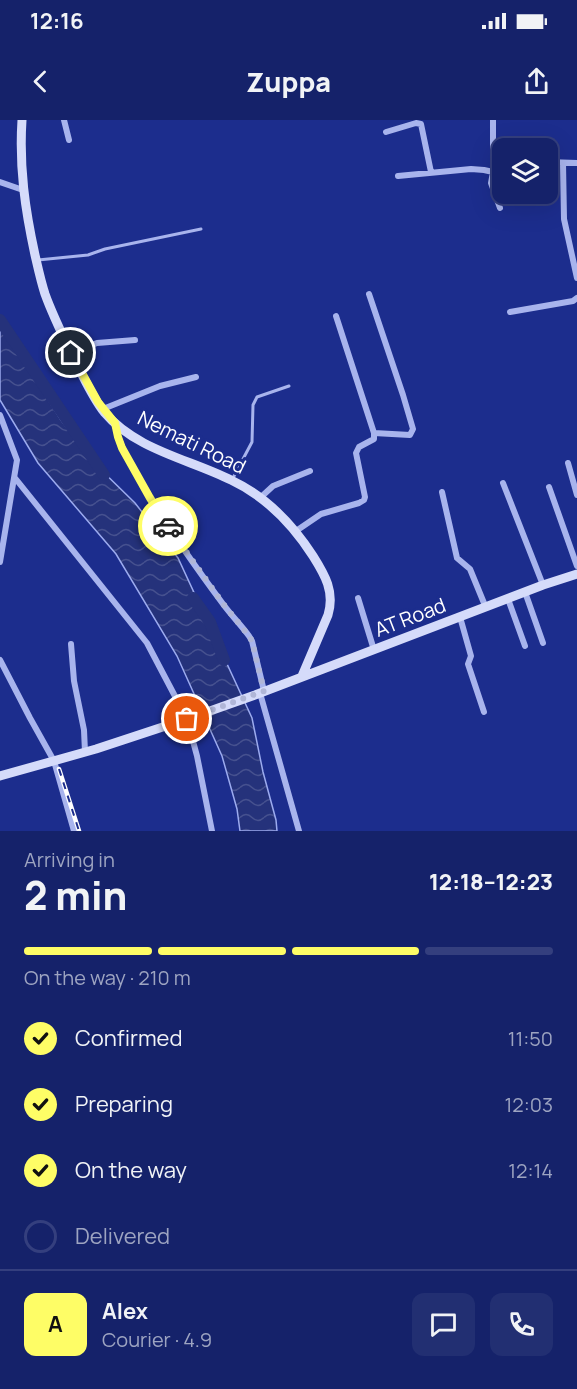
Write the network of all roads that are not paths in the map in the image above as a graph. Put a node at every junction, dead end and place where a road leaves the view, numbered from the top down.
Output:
1 (21, 120) edge
2 (64, 120) edge
3 (493, 120) edge
4 (386, 132) dead end
5 (493, 138) edge
6 (69, 140) dead end
7 (558, 163) edge
8 (563, 163) junction
9 (577, 163) edge
10 (431, 172) junction
11 (492, 172) edge
12 (398, 176) dead end
13 (0, 182) edge
14 (23, 190) junction
15 (499, 204) edge
16 (500, 208) dead end
17 (201, 229) dead end
18 (36, 260) junction
19 (577, 278) edge
20 (369, 294) dead end
21 (577, 298) edge
22 (510, 312) dead end
23 (336, 316) dead end
24 (135, 340) dead end
25 (71, 353) junction
26 (196, 377) dead end
27 (290, 386) dead end
28 (103, 410) junction
29 (0, 415) edge
30 (115, 423) junction
31 (374, 433) junction
32 (568, 463) dead end
33 (310, 471) dead end
34 (15, 478) junction
35 (232, 480) junction
36 (503, 483) dead end
37 (549, 487) dead end
38 (442, 492) dead end
39 (577, 495) edge
40 (260, 498) junction
41 (296, 531) junction
42 (0, 562) edge
43 (577, 566) edge
44 (577, 574) edge
45 (543, 585) junction
46 (525, 592) junction
47 (358, 598) dead end
48 (508, 599) junction
49 (486, 608) junction
50 (460, 617) junction
51 (543, 643) dead end
52 (71, 644) dead end
53 (525, 646) dead end
54 (374, 650) junction
55 (0, 660) edge
56 (302, 676) junction
57 (260, 693) junction
58 (484, 712) dead end
59 (190, 718) junction
60 (85, 752) junction
61 (54, 761) junction
62 (0, 776) edge
63 (74, 831) edge
64 (212, 831) edge
65 (299, 831) edge

1 - 14 street, Nemati Road
2 - 6 street
3 - 5 street
4 - 10 street
7 - 8 street
8 - 9 street
8 - 19 street
10 - 11 street
10 - 12 street
13 - 14 street
14 - 18 street, Nemati Road
15 - 16 street
17 - 18 lane
18 - 25 street, Nemati Road
20 - 31 street
21 - 22 street
23 - 31 street
24 - 25 street
25 - 28 street, Nemati Road
26 - 28 street
27 - 35 lane
28 - 30 street, Nemati Road
29 - 34 street
30 - 35 street, Nemati Road
30 - 57 street
31 - 41 street
32 - 39 street
33 - 40 street
34 - 42 street
34 - 59 street
35 - 40 street, Nemati Road
36 - 45 street
37 - 43 street
38 - 49 street
40 - 41 street, Nemati Road
41 - 56 street, Nemati Road
44 - 45 street, AT Road
45 - 46 street, AT Road
46 - 48 street, AT Road
46 - 51 street
47 - 54 street
48 - 49 street, AT Road
48 - 53 street
49 - 50 street, AT Road
50 - 54 street, AT Road
50 - 58 street
52 - 60 street
54 - 56 street, AT Road
55 - 61 street
56 - 57 street, AT Road
57 - 59 street, AT Road
57 - 65 street
59 - 60 street
59 - 64 street
60 - 61 street
61 - 62 street
61 - 63 street

